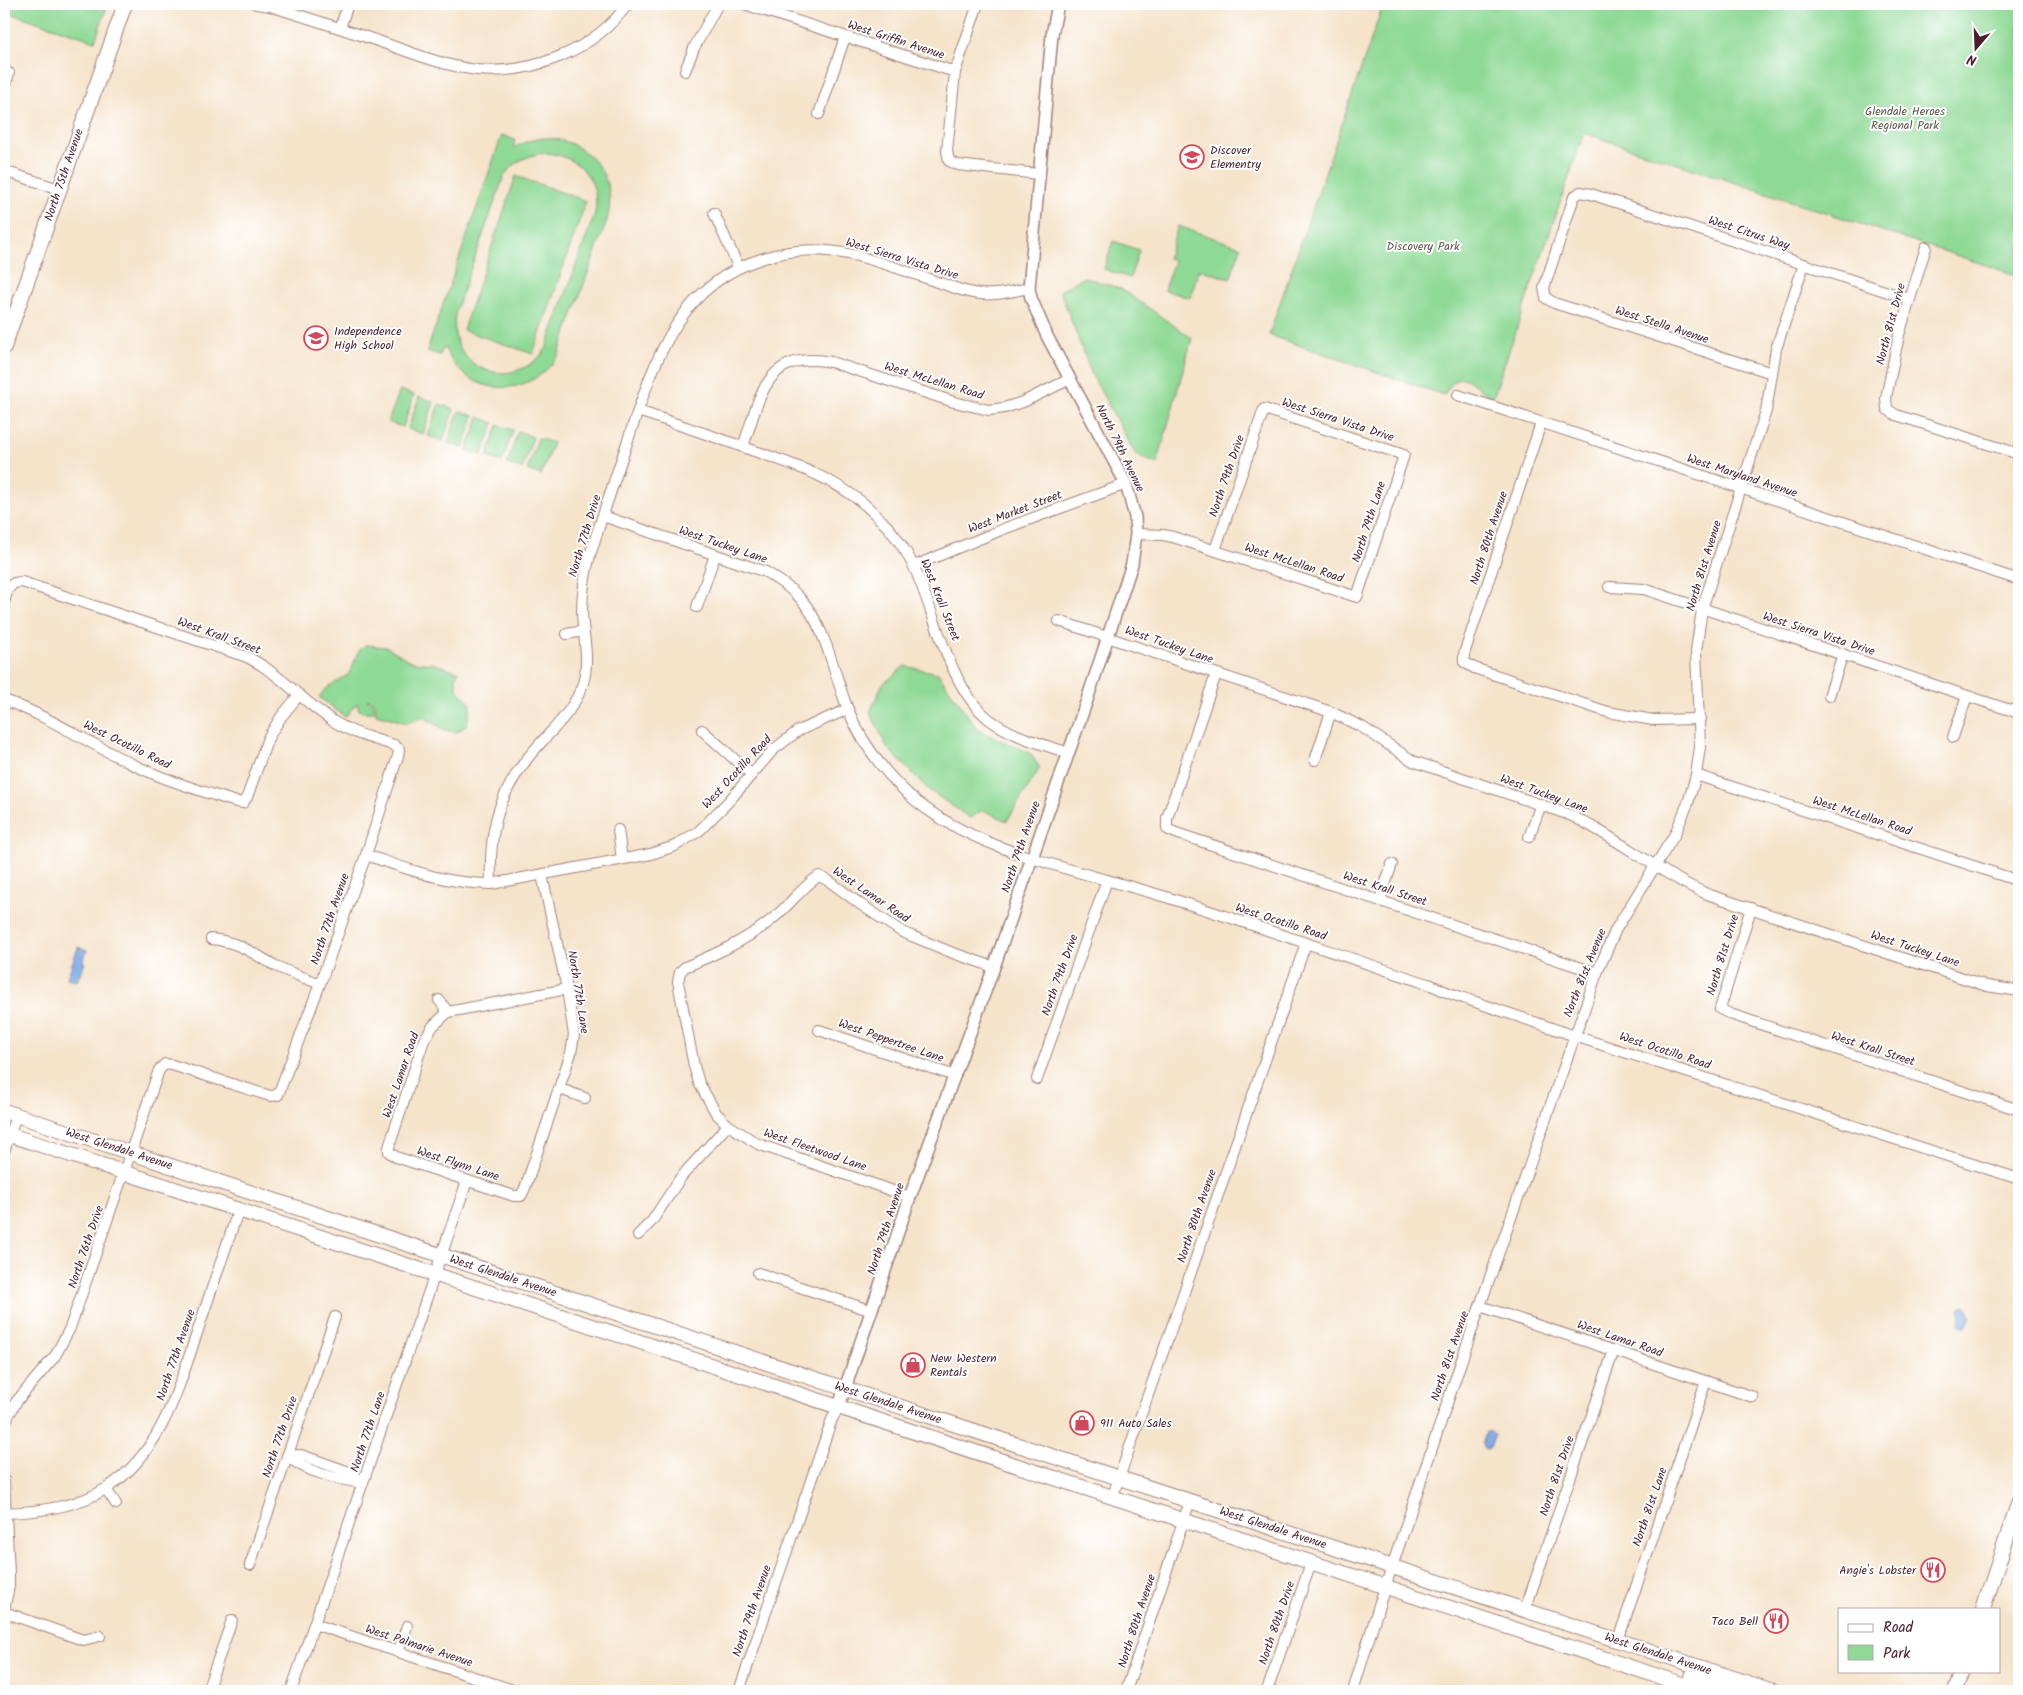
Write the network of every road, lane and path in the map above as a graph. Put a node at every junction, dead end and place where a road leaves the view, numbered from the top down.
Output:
1 (125, 4) edge
2 (256, 4) edge
3 (348, 4) edge
4 (628, 4) edge
5 (718, 4) edge
6 (744, 4) edge
7 (978, 4) edge
8 (1058, 4) edge
9 (268, 5) edge
10 (340, 28) junction
11 (845, 37) junction
12 (686, 71) dead end
13 (955, 72) junction
14 (9, 73) dead end
15 (4, 90) edge
16 (819, 114) dead end
17 (4, 170) edge
18 (1038, 174) junction
19 (59, 189) junction
20 (714, 212) dead end
21 (1926, 247) dead end
22 (1804, 264) junction
23 (738, 266) junction
24 (1029, 288) junction
25 (1546, 298) joint
26 (1910, 299) junction
27 (4, 347) edge
28 (1772, 373) junction
29 (1070, 379) junction
30 (1458, 395) dead end
31 (1264, 410) joint
32 (638, 411) junction
33 (1541, 423) junction
34 (743, 447) junction
35 (2019, 454) edge
36 (1404, 455) joint
37 (1126, 484) junction
38 (1741, 488) junction
39 (603, 516) junction
40 (1136, 534) junction
41 (1215, 550) junction
42 (715, 555) junction
43 (914, 566) junction
44 (2019, 580) edge
45 (1609, 587) dead end
46 (1357, 597) joint
47 (4, 602) edge
48 (697, 607) dead end
49 (1702, 609) junction
50 (1058, 621) dead end
51 (583, 631) junction
52 (567, 634) dead end
53 (1109, 638) junction
54 (1842, 654) junction
55 (1216, 674) junction
56 (299, 695) junction
57 (1829, 696) dead end
58 (1967, 696) junction
59 (4, 700) edge
60 (848, 709) junction
61 (1331, 712) junction
62 (2019, 713) edge
63 (1700, 719) junction
64 (702, 730) dead end
65 (1953, 737) dead end
66 (399, 749) joint
67 (1068, 753) junction
68 (1315, 760) dead end
69 (751, 774) junction
70 (1696, 775) junction
71 (1541, 804) junction
72 (618, 830) dead end
73 (1529, 837) dead end
74 (366, 855) junction
75 (1031, 857) junction
76 (622, 859) junction
77 (1392, 864) dead end
78 (1654, 865) junction
79 (542, 874) junction
80 (1108, 880) junction
81 (2019, 881) edge
82 (491, 884) junction
83 (1380, 900) junction
84 (1751, 908) junction
85 (211, 939) dead end
86 (1306, 943) junction
87 (994, 967) junction
88 (680, 972) joint
89 (1597, 973) junction
90 (320, 984) junction
91 (568, 988) junction
92 (2019, 991) edge
93 (439, 1000) dead end
94 (1720, 1009) joint
95 (448, 1012) junction
96 (819, 1030) dead end
97 (1574, 1035) junction
98 (165, 1064) joint
99 (955, 1076) junction
100 (1037, 1079) dead end
101 (560, 1089) junction
102 (585, 1098) dead end
103 (2019, 1110) edge
104 (10, 1113) edge
105 (728, 1125) junction
106 (7, 1134) edge
107 (4, 1152) edge
108 (389, 1152) joint
109 (132, 1153) junction
110 (124, 1173) junction
111 (2019, 1179) edge
112 (467, 1181) junction
113 (521, 1196) joint
114 (910, 1197) junction
115 (238, 1211) junction
116 (638, 1235) dead end
117 (442, 1256) junction
118 (758, 1272) dead end
119 (436, 1276) junction
120 (1480, 1306) junction
121 (872, 1311) junction
122 (335, 1317) dead end
123 (1614, 1350) junction
124 (1706, 1381) junction
125 (846, 1389) junction
126 (1752, 1397) dead end
127 (838, 1409) junction
128 (4, 1424) edge
129 (287, 1456) junction
130 (1119, 1478) junction
131 (4, 1480) edge
132 (363, 1483) junction
133 (106, 1489) junction
134 (1112, 1498) junction
135 (1190, 1501) junction
136 (2019, 1501) edge
137 (116, 1504) dead end
138 (5, 1513) edge
139 (1183, 1521) junction
140 (1311, 1563) junction
141 (250, 1565) dead end
142 (1392, 1567) junction
143 (1385, 1587) junction
144 (1983, 1608) edge
145 (1525, 1610) junction
146 (4, 1611) edge
147 (232, 1620) dead end
148 (314, 1624) junction
149 (407, 1626) dead end
150 (100, 1636) dead end
151 (1618, 1640) junction
152 (398, 1652) junction
153 (1962, 1672) edge
154 (1657, 1676) junction
155 (1741, 1681) junction
156 (210, 1690) edge
157 (291, 1691) edge
158 (516, 1691) edge
159 (739, 1691) edge
160 (1126, 1691) edge
161 (1267, 1691) edge
162 (1353, 1691) edge
163 (1703, 1691) edge
164 (1773, 1691) edge
165 (1955, 1691) edge

1 - 19 main road, North 75th Avenue
2 - 9 street
3 - 10 street
4 - 10 street
5 - 12 street
6 - 11 street, West Griffin Avenue
7 - 13 street
8 - 18 street, North 79th Avenue
9 - 10 street
11 - 13 street, West Griffin Avenue
11 - 16 street
13 - 18 street
14 - 15 street
17 - 19 street
18 - 24 street, North 79th Avenue
19 - 27 main road, North 75th Avenue
20 - 23 street
21 - 26 street, North 81st Drive
22 - 25 street, West Citrus Way
22 - 26 street, West Citrus Way
22 - 28 street, North 81st Avenue
23 - 24 street, West Sierra Vista Drive
23 - 32 street, North 77th Drive
24 - 29 street, North 79th Avenue
25 - 28 street, West Stella Avenue
26 - 35 street, North 81st Drive
28 - 38 street, North 81st Avenue
29 - 34 street, West McLellan Road
29 - 37 street, North 79th Avenue
30 - 33 street, West Maryland Avenue
31 - 36 street, West Sierra Vista Drive
31 - 41 street, North 79th Drive
32 - 34 street, West Krall Street
32 - 39 street, North 77th Drive
33 - 38 street, West Maryland Avenue
33 - 63 street, North 80th Avenue
34 - 43 street, West Krall Street
36 - 46 street, North 79th Lane
37 - 40 street, North 79th Avenue
37 - 43 street, West Market Street
38 - 44 street, West Maryland Avenue
38 - 49 street, North 81st Avenue
39 - 42 street, West Tuckey Lane
39 - 51 street, North 77th Drive
40 - 41 street, West McLellan Road
40 - 53 street, North 79th Avenue
41 - 46 street, West McLellan Road
42 - 48 street
42 - 60 street, West Tuckey Lane
43 - 67 street, West Krall Street
45 - 49 street, West Sierra Vista Drive
47 - 56 street, West Krall Street
49 - 54 street, West Sierra Vista Drive
49 - 63 street, North 81st Avenue
50 - 53 street, West Tuckey Lane
51 - 52 street
51 - 82 street, North 77th Drive
53 - 55 street, West Tuckey Lane
53 - 67 street, North 79th Avenue
54 - 57 street
54 - 58 street, West Sierra Vista Drive
55 - 61 street, West Tuckey Lane
55 - 83 street, West Krall Street
56 - 59 street, West Ocotillo Road
56 - 66 street, West Krall Street
58 - 62 street, West Sierra Vista Drive
58 - 65 street
60 - 69 street, West Ocotillo Road
60 - 75 street, West Ocotillo Road
61 - 68 street
61 - 71 street, West Tuckey Lane
63 - 70 street, North 81st Avenue
64 - 69 street
66 - 74 street, North 77th Avenue
67 - 75 street, North 79th Avenue
69 - 76 street, West Ocotillo Road
70 - 78 street, North 81st Avenue
70 - 81 street, West McLellan Road
71 - 73 street
71 - 78 street, West Tuckey Lane
72 - 76 street
74 - 82 street, West Ocotillo Road
74 - 90 street, North 77th Avenue
75 - 80 street, West Ocotillo Road
75 - 87 street, North 79th Avenue
76 - 79 street, West Ocotillo Road
77 - 83 street
78 - 84 street, West Tuckey Lane
78 - 89 street, North 81st Avenue
79 - 82 street, West Ocotillo Road
79 - 91 street, North 77th Lane
80 - 86 street, West Ocotillo Road
80 - 100 street, North 79th Drive
83 - 89 street, West Krall Street
84 - 92 street, West Tuckey Lane
84 - 94 street, North 81st Drive
85 - 90 street
86 - 97 street, West Ocotillo Road
86 - 130 street, North 80th Avenue
87 - 88 street, West Lamar Road
87 - 99 street, North 79th Avenue
88 - 105 street, West Fleetwood Lane
89 - 97 street, North 81st Avenue
90 - 98 street, North 77th Avenue
91 - 95 street
91 - 101 street, North 77th Lane
93 - 95 street
94 - 103 street, West Krall Street
95 - 108 street, West Lamar Road
96 - 99 street, West Peppertree Lane
97 - 111 street, West Ocotillo Road
97 - 120 street, North 81st Avenue
98 - 109 street, North 76th Drive
99 - 114 street, North 79th Avenue
101 - 102 street
101 - 113 street, North 77th Lane
104 - 106 street
104 - 109 main road, West Glendale Avenue
105 - 114 street, West Fleetwood Lane
105 - 116 street
106 - 107 street
106 - 110 main road, West Glendale Avenue
108 - 112 street, West Flynn Lane
109 - 110 street, North 76th Drive
109 - 117 main road, West Glendale Avenue
110 - 115 main road, West Glendale Avenue
110 - 128 street, North 76th Drive
112 - 113 street, West Flynn Lane
112 - 117 street, North 77th Lane
114 - 121 street, North 79th Avenue
115 - 119 main road, West Glendale Avenue
115 - 133 street, North 77th Avenue
117 - 119 street, North 77th Lane
117 - 125 main road, West Glendale Avenue
118 - 121 street
119 - 127 main road, West Glendale Avenue
119 - 132 street, North 77th Lane
120 - 123 street, West Lamar Road
120 - 142 street, North 81st Avenue
121 - 125 street, North 79th Avenue
122 - 129 street, North 77th Drive
123 - 124 street, West Lamar Road
123 - 145 street, North 81st Drive
124 - 126 street, West Lamar Road
124 - 151 street, North 81st Lane
125 - 127 street, North 79th Avenue
125 - 130 main road, West Glendale Avenue
127 - 134 main road, West Glendale Avenue
127 - 159 street, North 79th Avenue
129 - 132 street
129 - 141 street, North 77th Drive
130 - 134 street, North 80th Avenue
130 - 135 main road, West Glendale Avenue
131 - 138 street
132 - 148 street, North 77th Lane
133 - 137 street
133 - 138 street, North 77th Avenue
134 - 139 main road, West Glendale Avenue
135 - 139 street, North 80th Avenue
135 - 142 main road, West Glendale Avenue
136 - 144 main road
138 - 146 street
139 - 140 main road, West Glendale Avenue
139 - 160 street, North 80th Avenue
140 - 143 main road, West Glendale Avenue
140 - 161 street, North 80th Drive
142 - 143 street, North 81st Avenue
142 - 145 main road, West Glendale Avenue
143 - 154 main road, West Glendale Avenue
143 - 162 street, North 81st Avenue
145 - 151 main road, West Glendale Avenue
146 - 150 street
147 - 156 street
148 - 152 street, West Palmarie Avenue
148 - 157 street, North 77th Lane
149 - 152 street
151 - 155 main road, West Glendale Avenue
152 - 158 street, West Palmarie Avenue
153 - 165 main road
154 - 155 main road
154 - 163 main road, West Glendale Avenue
155 - 164 main road, West Glendale Avenue

